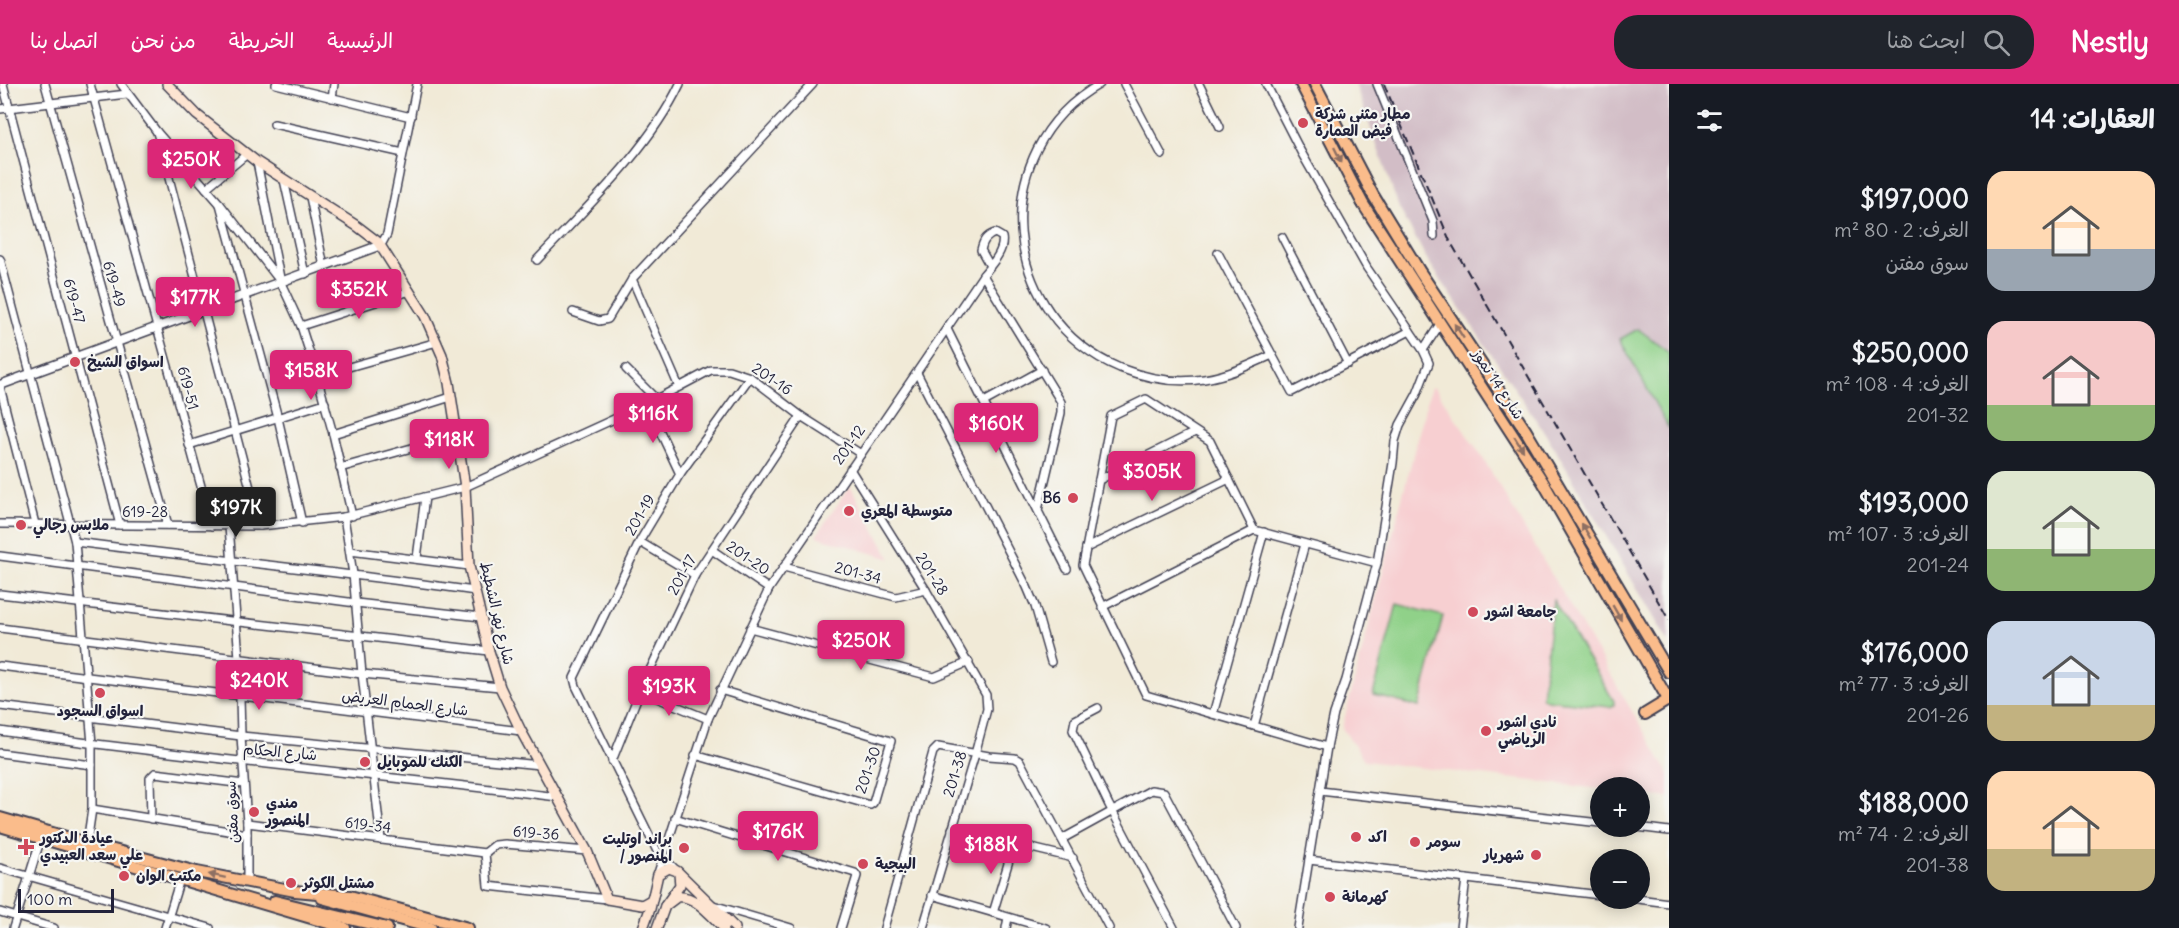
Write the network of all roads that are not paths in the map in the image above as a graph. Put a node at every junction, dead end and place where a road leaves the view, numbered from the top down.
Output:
1 (3, 84) edge
2 (45, 84) edge
3 (90, 84) edge
4 (121, 84) edge
5 (167, 84) edge
6 (276, 84) edge
7 (334, 84) edge
8 (417, 84) edge
9 (680, 84) edge
10 (813, 84) edge
11 (1100, 84) edge
12 (1124, 84) edge
13 (1199, 84) edge
14 (1266, 84) edge
15 (1302, 84) edge
16 (1315, 84) edge
17 (1377, 84) edge
18 (127, 94) junction
19 (332, 98) junction
20 (94, 99) junction
21 (50, 104) junction
22 (10, 108) junction
23 (0, 109) edge
24 (411, 117) junction
25 (274, 124) dead end
26 (1220, 127) dead end
27 (157, 132) junction
28 (403, 153) junction
29 (247, 154) junction
30 (1162, 155) dead end
31 (257, 162) junction
32 (284, 180) junction
33 (206, 189) junction
34 (310, 197) junction
35 (220, 204) junction
36 (1434, 236) dead end
37 (1282, 237) dead end
38 (381, 245) junction
39 (1218, 252) dead end
40 (0, 259) edge
41 (537, 260) dead end
42 (990, 266) dead end
43 (324, 267) junction
44 (305, 274) junction
45 (983, 275) junction
46 (632, 279) junction
47 (281, 283) junction
48 (410, 291) junction
49 (244, 296) junction
50 (205, 310) junction
51 (573, 312) dead end
52 (1440, 324) junction
53 (301, 326) junction
54 (157, 328) junction
55 (947, 329) junction
56 (1410, 331) junction
57 (437, 342) junction
58 (117, 343) junction
59 (1423, 350) junction
60 (1272, 355) junction
61 (75, 358) junction
62 (1347, 364) junction
63 (626, 369) dead end
64 (1042, 370) junction
65 (917, 373) junction
66 (31, 374) junction
67 (317, 376) junction
68 (750, 377) junction
69 (0, 386) edge
70 (680, 387) junction
71 (452, 397) junction
72 (656, 399) junction
73 (984, 402) junction
74 (325, 403) junction
75 (647, 404) junction
76 (801, 416) junction
77 (278, 418) junction
78 (236, 430) junction
79 (1195, 432) junction
80 (333, 434) junction
81 (458, 435) junction
82 (189, 445) junction
83 (861, 454) junction
84 (340, 468) junction
85 (850, 470) junction
86 (680, 474) junction
87 (1229, 479) junction
88 (1099, 480) junction
89 (465, 487) junction
90 (425, 497) junction
91 (1038, 510) junction
92 (352, 516) junction
93 (344, 518) junction
94 (302, 523) junction
95 (0, 524) edge
96 (35, 524) junction
97 (72, 524) junction
98 (120, 525) junction
99 (168, 525) junction
100 (212, 526) junction
101 (229, 526) junction
102 (260, 526) junction
103 (1254, 530) junction
104 (1264, 532) junction
105 (75, 542) junction
106 (640, 542) junction
107 (1305, 543) junction
108 (1086, 548) junction
109 (712, 550) junction
110 (350, 551) junction
111 (0, 556) edge
112 (417, 558) junction
113 (231, 562) junction
114 (1377, 563) junction
115 (77, 565) junction
116 (469, 566) junction
117 (784, 567) junction
118 (1067, 569) dead end
119 (353, 574) junction
120 (695, 575) junction
121 (234, 587) junction
122 (769, 589) junction
123 (926, 590) junction
124 (475, 591) junction
125 (0, 594) edge
126 (81, 603) junction
127 (356, 603) junction
128 (1102, 607) junction
129 (481, 617) junction
130 (237, 620) junction
131 (0, 628) edge
132 (750, 628) junction
133 (359, 637) junction
134 (84, 638) junction
135 (489, 651) junction
136 (239, 658) junction
137 (969, 662) junction
138 (1051, 662) dead end
139 (0, 666) edge
140 (1669, 672) edge
141 (362, 674) junction
142 (85, 677) junction
143 (500, 687) junction
144 (720, 690) junction
145 (640, 691) junction
146 (987, 695) joint
147 (240, 696) junction
148 (1669, 700) edge
149 (0, 706) edge
150 (1098, 708) dead end
151 (366, 712) junction
152 (1213, 714) junction
153 (1645, 714) dead end
154 (90, 717) junction
155 (708, 719) junction
156 (1254, 726) junction
157 (0, 731) edge
158 (521, 731) junction
159 (241, 736) junction
160 (92, 744) junction
161 (1327, 747) junction
162 (370, 749) junction
163 (0, 753) edge
164 (975, 754) junction
165 (695, 755) junction
166 (612, 761) junction
167 (242, 762) junction
168 (92, 765) junction
169 (540, 765) junction
170 (374, 774) junction
171 (244, 784) junction
172 (1320, 791) junction
173 (558, 797) junction
174 (92, 809) junction
175 (1112, 812) junction
176 (0, 818) edge
177 (675, 818) junction
178 (151, 819) junction
179 (1590, 822) edge
180 (247, 823) junction
181 (0, 826) edge
182 (952, 829) junction
183 (1650, 829) edge
184 (1669, 831) edge
185 (247, 834) junction
186 (41, 838) junction
187 (1062, 838) junction
188 (381, 840) junction
189 (87, 843) junction
190 (1014, 844) junction
191 (587, 851) junction
192 (485, 853) junction
193 (662, 857) junction
194 (1073, 858) junction
195 (1309, 860) junction
196 (0, 868) edge
197 (678, 872) junction
198 (28, 876) junction
199 (656, 878) junction
200 (180, 879) junction
201 (1466, 879) junction
202 (247, 882) junction
203 (204, 886) junction
204 (296, 891) junction
205 (654, 893) junction
206 (1590, 894) edge
207 (932, 895) junction
208 (607, 899) junction
209 (1650, 901) edge
210 (1669, 903) edge
211 (633, 904) junction
212 (711, 904) junction
213 (665, 906) junction
214 (0, 912) edge
215 (993, 913) junction
216 (168, 916) junction
217 (16, 917) junction
218 (1008, 918) junction
219 (644, 926) edge
220 (1233, 927) edge
221 (13, 928) edge
222 (54, 928) edge
223 (165, 928) edge
224 (210, 928) edge
225 (345, 928) edge
226 (387, 928) edge
227 (431, 928) edge
228 (468, 928) edge
229 (657, 928) edge
230 (724, 928) edge
231 (735, 928) edge
232 (791, 928) edge
233 (842, 928) edge
234 (884, 928) edge
235 (923, 928) edge
236 (1006, 928) edge
237 (1046, 928) edge
238 (1109, 928) edge
239 (1174, 928) edge
240 (1298, 928) edge
241 (1460, 928) edge

1 - 22 street, 619-47
2 - 21 street, 619-49
3 - 20 street, 619-51
4 - 18 street
5 - 29 main road, شارع نهر الشطيط
6 - 19 street
7 - 19 street
8 - 24 street
9 - 41 street
10 - 46 street
11 - 60 street
12 - 30 street
13 - 26 street
14 - 56 street
15 -> 52 main road, شارع 14 تموز
140 -> 16 main road, شارع 14 تموز
17 - 36 street
18 - 20 street
18 - 27 street
19 - 24 street
20 - 21 street
20 - 54 street, 619-51
21 - 22 street
21 - 58 street, 619-49
22 - 23 street
22 - 61 street, 619-47
24 - 28 street
25 - 28 street
27 - 33 street
27 - 50 street
28 - 38 street
29 - 31 main road, شارع نهر الشطيط
29 - 33 street
31 - 32 main road, شارع نهر الشطيط
31 - 47 street
32 - 34 main road, شارع نهر الشطيط
32 - 44 street
33 - 35 street
34 - 38 main road, شارع نهر الشطيط
34 - 43 street
35 - 47 street
35 - 49 street
37 - 62 street
38 - 43 street
38 - 48 main road, شارع نهر الشطيط
39 - 60 street
40 - 66 street
42 - 45 street, 201-12
43 - 44 street
44 - 47 street
45 - 55 street, 201-12
45 - 64 street
46 - 51 street
46 - 70 street
47 - 49 street
47 - 53 street
48 - 53 street
48 - 57 main road, شارع نهر الشطيط
49 - 50 street
49 - 77 street
50 - 54 street
50 - 78 street
52 - 59 street
52 -> 148 main road, شارع 14 تموز
53 - 67 street
54 - 58 street
54 - 82 street, 619-51
55 - 65 street, 201-12
55 - 73 street
56 - 59 street
56 - 62 street
57 - 67 street
57 - 71 main road, شارع نهر الشطيط
58 - 61 street
58 - 99 street, 619-49
59 - 114 street
60 - 62 street
61 - 66 street
61 - 98 street, 619-47
63 - 72 street
64 - 73 street
64 - 91 street
65 - 83 street, 201-12
65 - 138 street
66 - 69 street
66 - 97 street
67 - 74 street
68 - 70 street, 201-16
68 - 76 street, 201-16
68 - 86 street, 201-19
69 - 96 street
70 - 72 street, 201-16
71 - 80 street
71 - 81 main road, شارع نهر الشطيط
72 - 75 street, 201-16
73 - 91 street
74 - 77 street
74 - 80 street
75 - 86 street
75 - 89 street, 201-16
76 - 83 street, 201-16
76 - 109 street, 201-17
77 - 78 street
77 - 94 street
78 - 82 street
78 - 102 street
79 - 87 street
79 - 88 street
79 - 88 street
80 - 84 street
81 - 84 street
81 - 89 main road, شارع نهر الشطيط
82 - 100 street, 619-51
83 - 85 street, 201-12
84 - 92 street
85 - 117 street, 201-12
85 - 123 street, 201-28
86 - 106 street, 201-19
87 - 103 street
87 - 108 street
88 - 108 street
89 - 90 street, 619-28
89 - 116 main road, شارع نهر الشطيط
90 - 92 street, 619-28
90 - 112 street
91 - 118 street
92 - 93 street, 619-28
93 - 94 street, 619-28
93 - 110 street
94 - 102 street, 619-28
95 - 96 street, 619-28
96 - 97 street, 619-28
97 - 98 street, 619-28
97 - 105 street
98 - 99 street, 619-28
99 - 100 street, 619-28
100 - 101 street, 619-28
101 - 102 street, 619-28
101 - 113 street, سوق مفتن
103 - 104 street
103 - 128 street
104 - 107 street
104 - 152 street
105 - 113 street
105 - 115 street
106 - 120 street
106 - 166 street, 201-19
107 - 114 street
107 - 156 street
108 - 128 street
109 - 120 street, 201-17
109 - 122 street, 201-20
110 - 112 street
110 - 119 street
111 - 115 street
112 - 116 street
113 - 119 street
113 - 121 street, سوق مفتن
114 - 161 street
115 - 121 street
115 - 126 street
116 - 124 main road, شارع نهر الشطيط
117 - 122 street, 201-12
117 - 123 street, 201-34
119 - 124 street
119 - 127 street
120 - 145 street, 201-17
121 - 127 street
121 - 130 street, سوق مفتن
122 - 132 street, 201-12
123 - 137 street, 201-28
124 - 129 main road, شارع نهر الشطيط
125 - 126 street
126 - 130 street
126 - 134 street
127 - 129 street
127 - 133 street
128 - 152 street
129 - 135 main road, شارع نهر الشطيط
130 - 133 street
130 - 136 street, سوق مفتن
131 - 134 street
132 - 137 street
132 - 144 street, 201-12
133 - 135 street
133 - 141 street
134 - 136 street
134 - 142 street
135 - 143 main road, شارع نهر الشطيط
136 - 141 street
136 - 147 street, سوق مفتن
137 - 146 street, 201-28
139 - 142 street, شارع الحمام العريض
141 - 143 street
141 - 151 street
142 - 147 street, شارع الحمام العريض
142 - 154 street
143 - 158 main road, شارع نهر الشطيط
144 - 155 street, 201-12
144 - 165 street, 201-30
145 - 155 street
145 - 166 street, 201-17
146 - 164 street, 201-38
147 - 151 street, شارع الحمام العريض
147 - 159 street, سوق مفتن
148 - 153 main road
149 - 154 street
150 - 175 street
151 - 158 street, شارع الحمام العريض
151 - 162 street
152 - 156 street
154 - 159 street
154 - 160 street
155 - 165 street, 201-12
156 - 161 street
157 - 160 street, شارع الحكام
158 - 169 main road, شارع نهر الشطيط
159 - 162 street
159 - 167 street, سوق مفتن
160 - 167 street, شارع الحكام
160 - 168 street
161 - 172 street
162 - 169 street
162 - 170 street
163 - 168 street
164 - 182 street, 201-38
164 - 187 street
164 - 234 street
165 - 177 street, 201-12
166 - 193 street
167 - 170 street, شارع الحكام
167 - 171 street, سوق مفتن
168 - 174 street
169 - 173 main road, شارع نهر الشطيط
170 - 173 street, شارع الحكام
170 - 188 street
171 - 178 street
171 - 180 street, سوق مفتن
172 - 179 street
172 - 195 street
173 - 191 main road, شارع نهر الشطيط
174 - 178 street
174 - 189 street
175 - 187 street
175 - 220 street
175 - 239 street
176 - 189 main road
177 - 193 street, 201-12
177 - 233 street
178 - 185 street
180 - 185 street, سوق مفتن
180 - 188 street, 619-34
181 - 186 main road
182 - 190 street
182 - 207 street, 201-38
183 - 184 street
185 - 202 street, سوق مفتن
186 - 198 street
186 - 200 main road
187 - 194 street
188 - 192 street, 619-34
202 -> 189 main road
190 - 194 street
190 - 215 street
191 - 192 street, 619-36
191 - 208 main road, شارع نهر الشطيط
192 - 208 street
193 - 197 street
193 - 199 street, 201-12
194 - 238 street
195 - 201 street
195 - 240 street
196 - 198 street
197 - 199 main road
197 - 212 main road
197 - 213 main road
198 - 216 street
198 - 217 street
199 - 205 main road, 201-12
200 - 203 main road
200 - 216 street
201 - 206 street
201 - 241 street
202 - 204 main road
203 - 225 main road
203 - 226 main road
204 - 227 main road
204 - 228 main road
205 - 211 main road
205 - 219 main road, 201-12
207 - 215 street
207 - 235 street, 201-38
208 - 211 main road
209 - 210 street
211 - 219 main road
212 - 231 main road
212 - 232 street
213 - 229 main road
213 - 230 main road
214 - 217 street
215 - 218 street
216 - 223 street
216 - 224 street
217 - 221 street
217 - 222 street
218 - 236 street
218 - 237 street

